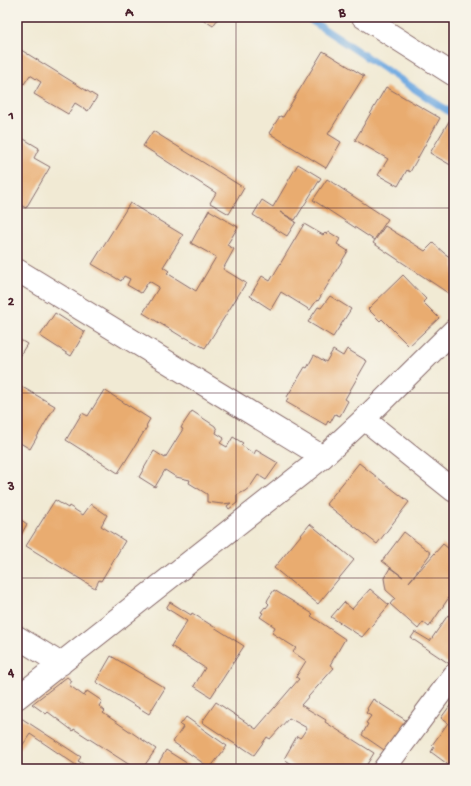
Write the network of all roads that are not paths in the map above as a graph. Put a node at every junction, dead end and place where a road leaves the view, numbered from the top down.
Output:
1 (363, 17) edge
2 (454, 75) edge
3 (17, 270) edge
4 (454, 330) edge
5 (364, 419) junction
6 (323, 457) junction
7 (454, 491) edge
8 (17, 637) edge
9 (61, 664) junction
10 (454, 675) edge
11 (17, 698) edge
12 (384, 769) edge

1 - 2 street
3 - 6 street
4 - 5 street
5 - 6 street
5 - 7 street
6 - 9 street
8 - 9 street
9 - 11 street
10 - 12 street

